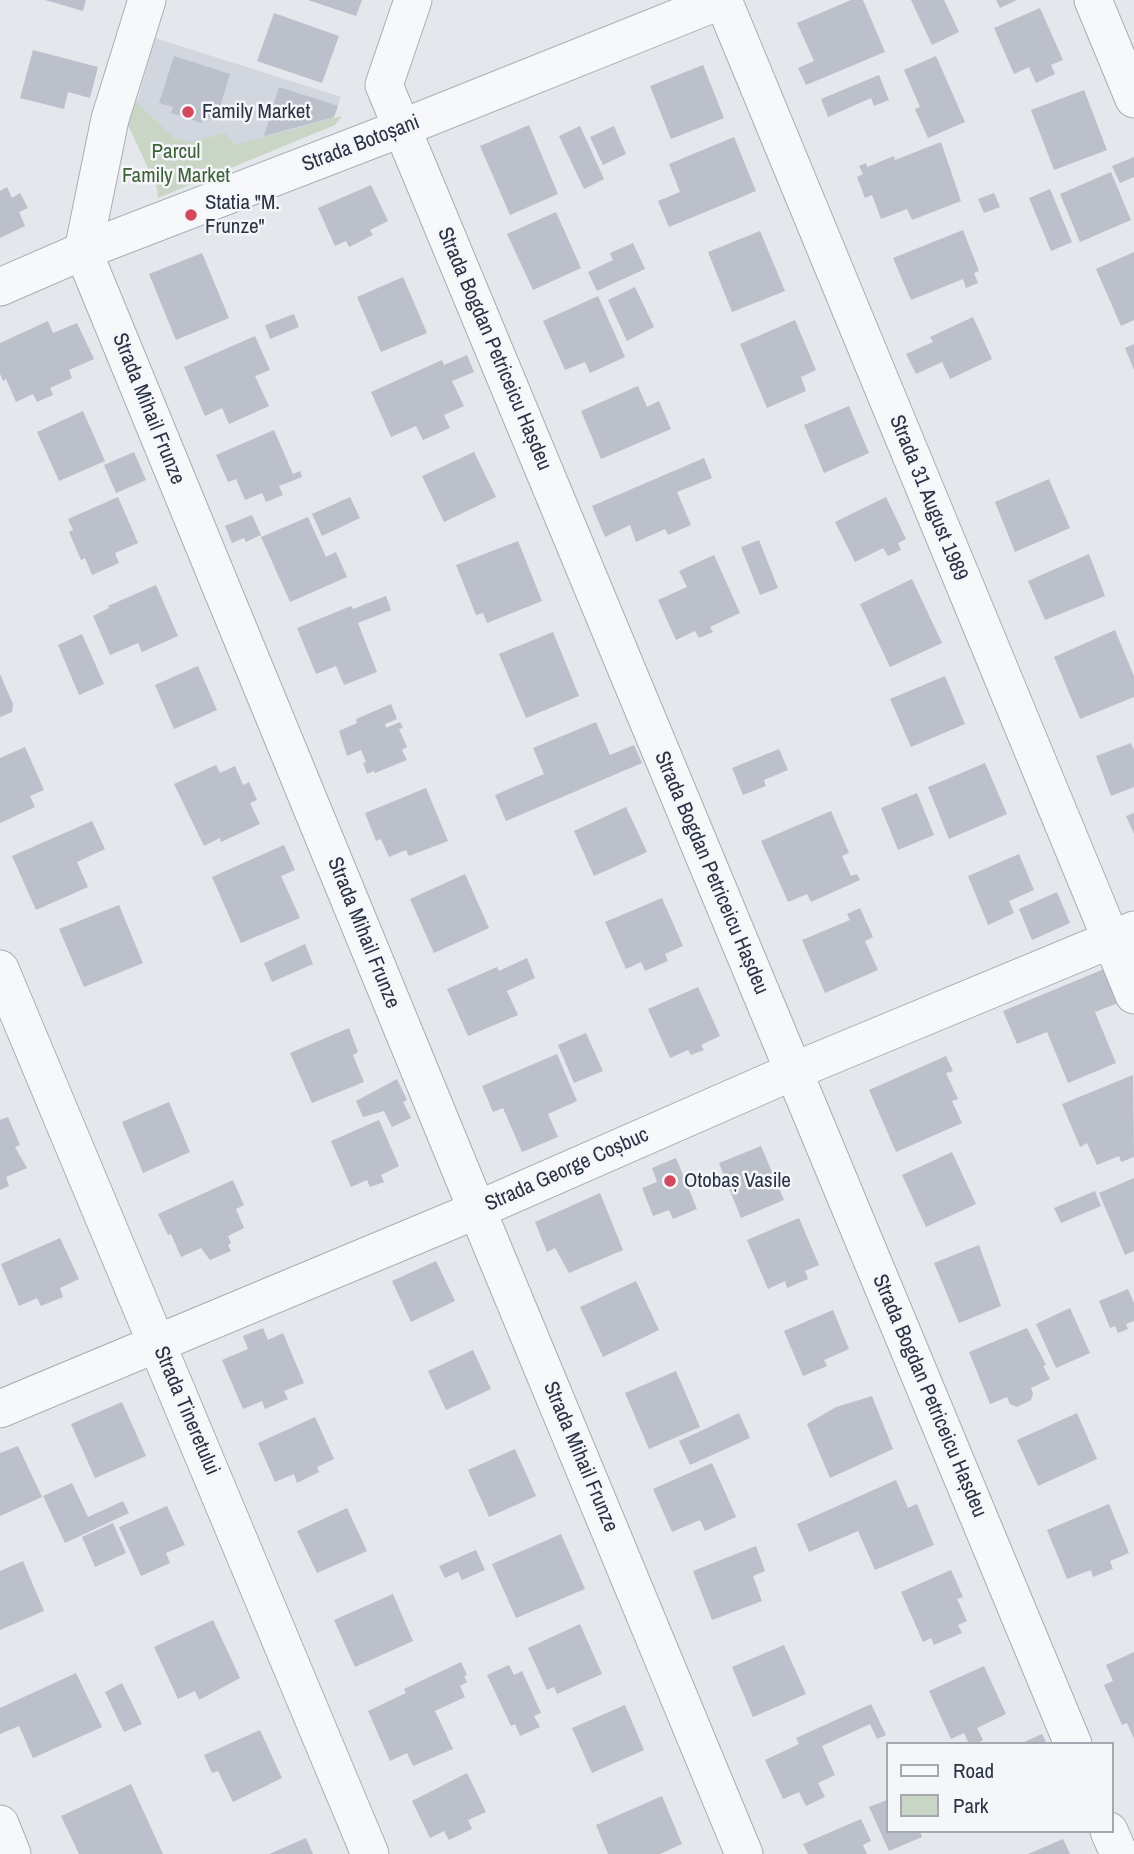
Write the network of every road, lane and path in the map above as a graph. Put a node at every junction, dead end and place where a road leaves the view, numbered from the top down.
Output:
1 (147, 0) edge
2 (413, 0) edge
3 (722, 0) edge
4 (1093, 0) edge
5 (1134, 99) edge
6 (402, 128) junction
7 (83, 251) junction
8 (0, 287) edge
9 (1122, 935) edge
10 (0, 969) edge
11 (1134, 995) edge
12 (794, 1071) junction
13 (477, 1210) junction
14 (157, 1343) junction
15 (0, 1409) edge
16 (1072, 1742) edge
17 (0, 1824) edge
18 (1110, 1833) edge
19 (12, 1854) edge
20 (370, 1854) edge
21 (744, 1854) edge
22 (1119, 1854) edge

1 - 7 street
2 - 6 street, Strada Bogdan Petriceicu Hașdeu
3 - 6 street, Strada Botoșani
3 - 9 street, Strada 31 August 1989
4 - 5 street
6 - 7 street, Strada Botoșani
6 - 12 street, Strada Bogdan Petriceicu Hașdeu
7 - 8 street, Strada Botoșani
7 - 13 street, Strada Mihail Frunze
9 - 11 street, Strada 31 August 1989
9 - 12 street, Strada George Coșbuc
10 - 14 street, Strada Tineretului
12 - 13 street, Strada George Coșbuc
12 - 16 street, Strada Bogdan Petriceicu Hașdeu
13 - 14 street, Strada George Coșbuc
13 - 21 street, Strada Mihail Frunze
14 - 15 street, Strada George Coșbuc
14 - 20 street, Strada Tineretului
17 - 19 street
18 - 22 street

